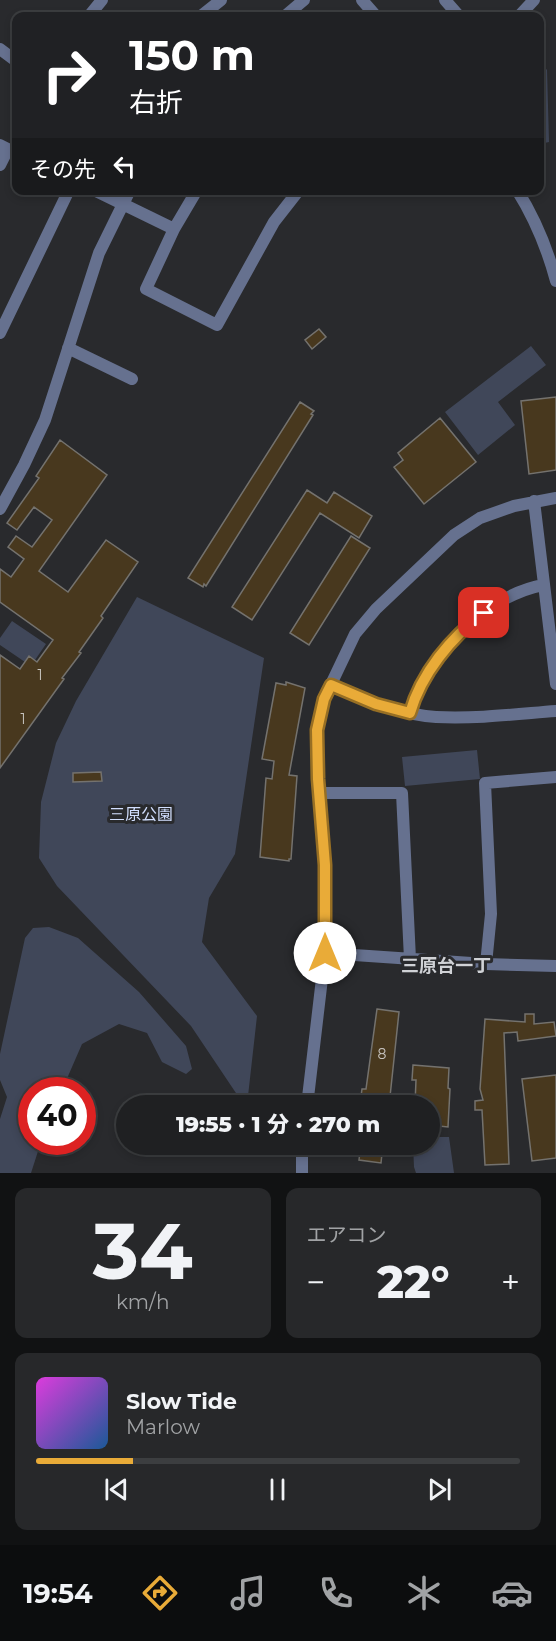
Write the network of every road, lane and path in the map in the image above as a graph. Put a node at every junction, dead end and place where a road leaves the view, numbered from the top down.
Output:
1 (102, 0) edge
2 (221, 0) edge
3 (304, 0) edge
4 (362, 0) edge
5 (445, 0) edge
6 (534, 0) edge
7 (92, 12) edge
8 (206, 12) edge
9 (290, 12) edge
10 (372, 12) edge
11 (456, 12) edge
12 (523, 12) edge
13 (8, 149) edge
14 (0, 165) edge
15 (67, 195) edge
16 (104, 195) edge
17 (128, 195) edge
18 (194, 195) edge
19 (295, 195) edge
20 (520, 195) edge
21 (123, 205) junction
22 (174, 229) junction
23 (556, 281) edge
24 (0, 333) edge
25 (68, 348) junction
26 (132, 379) dead end
27 (556, 498) edge
28 (534, 501) junction
29 (0, 509) edge
30 (543, 585) junction
31 (556, 684) edge
32 (331, 685) junction
33 (556, 711) edge
34 (410, 713) junction
35 (556, 777) edge
36 (319, 794) junction
37 (325, 953) junction
38 (410, 959) junction
39 (486, 964) junction
40 (556, 966) edge
41 (308, 1095) edge
42 (302, 1155) edge
43 (302, 1173) edge

1 - 7 street
2 - 8 street
3 - 9 street
4 - 10 street
5 - 11 street
6 - 12 street
13 - 14 street
15 - 24 street
16 - 21 street
17 - 21 street
18 - 22 street
19 - 22 street
20 - 23 street
21 - 22 street
21 - 25 street
25 - 26 street
25 - 29 street
27 - 28 street
28 - 30 street
28 - 32 street
30 - 31 street
30 - 34 street
32 - 34 street
32 - 36 street
33 - 34 street
35 - 39 street
36 - 37 street
36 - 38 street
37 - 38 street
37 - 41 street
38 - 39 street
39 - 40 street
42 - 43 street

